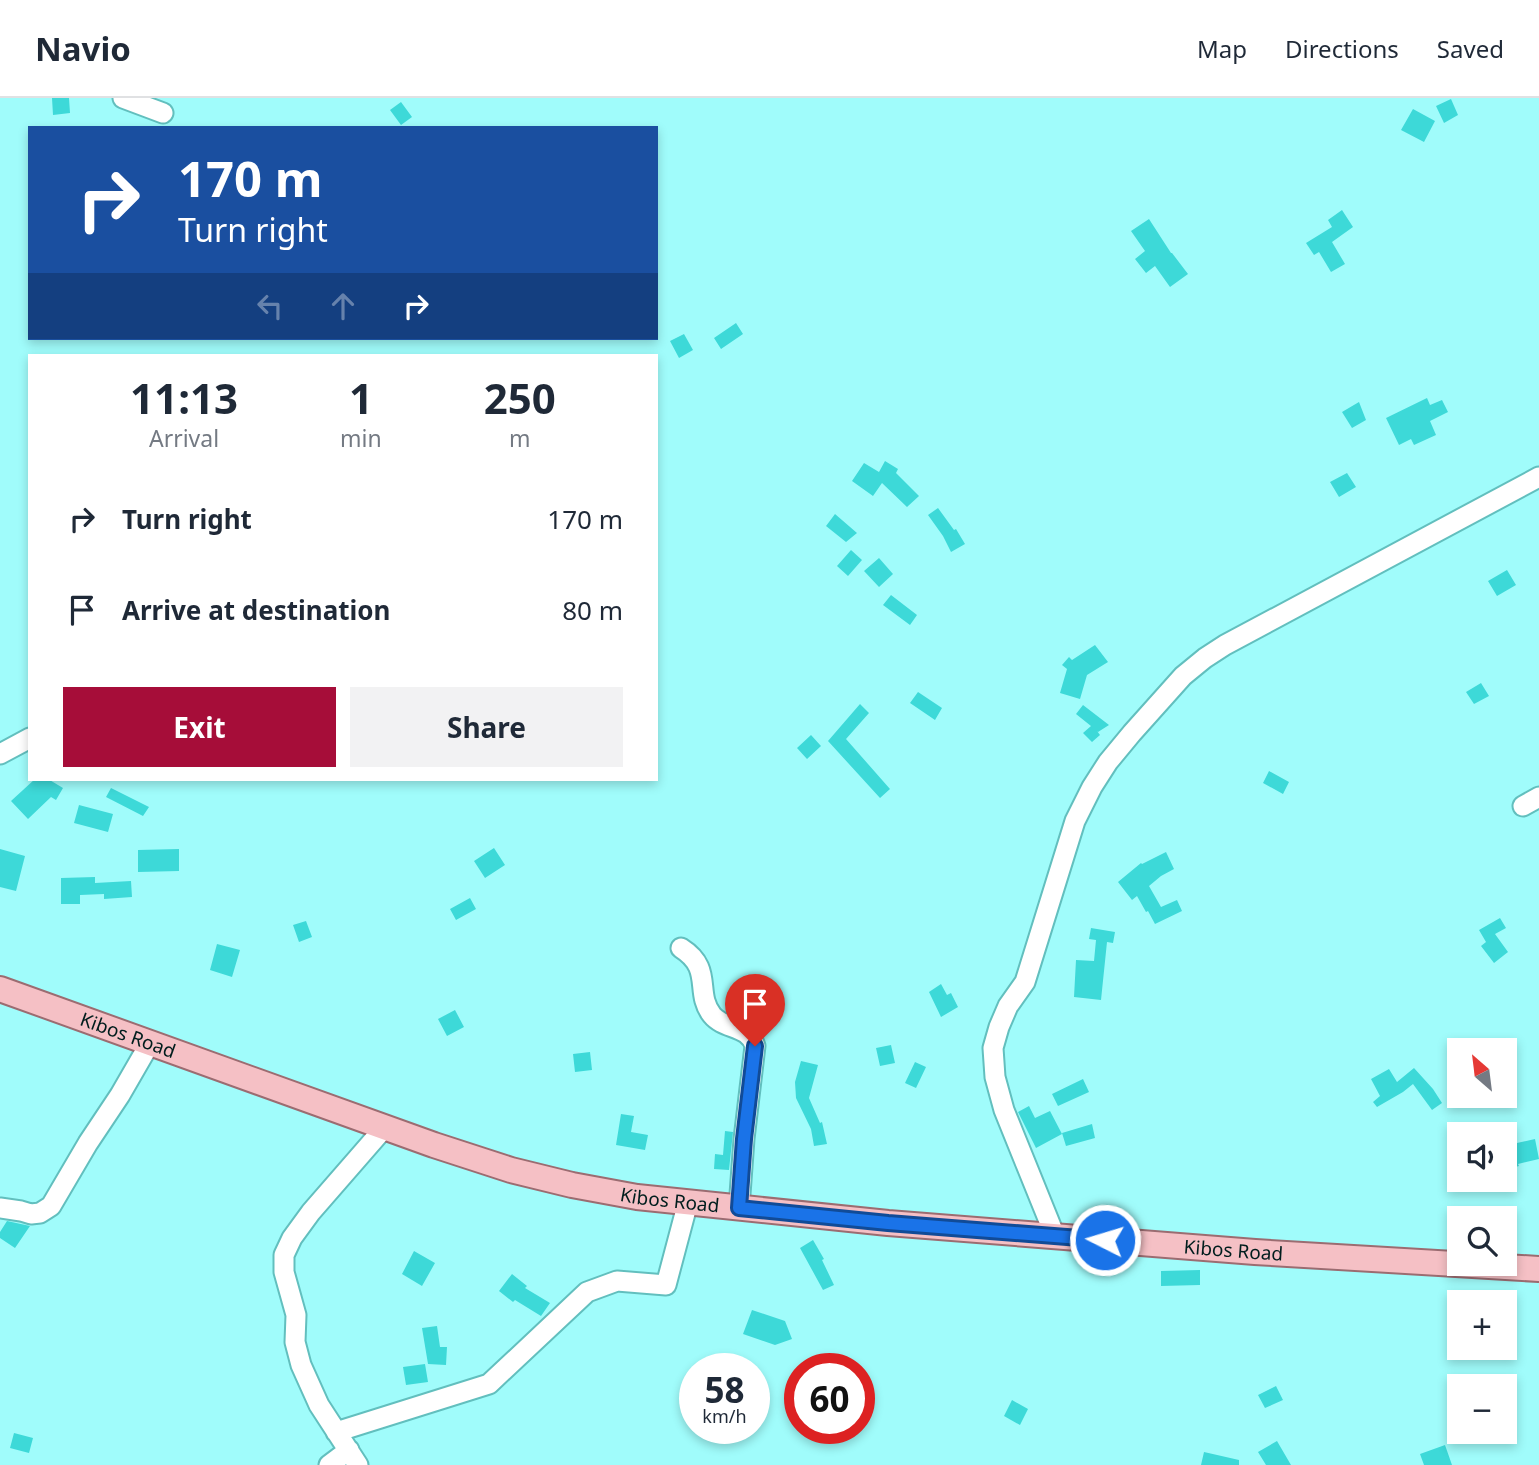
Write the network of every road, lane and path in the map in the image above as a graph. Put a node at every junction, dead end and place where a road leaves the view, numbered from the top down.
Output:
1 (122, 98) edge
2 (163, 113) dead end
3 (1539, 477) edge
4 (28, 739) edge
5 (0, 754) edge
6 (681, 948) dead end
7 (0, 989) edge
8 (150, 1043) junction
9 (385, 1127) junction
10 (688, 1202) junction
11 (0, 1208) edge
12 (739, 1208) junction
13 (1055, 1236) junction
14 (1539, 1269) edge
15 (336, 1432) junction
16 (354, 1458) edge
17 (329, 1465) edge

1 - 2 street
3 - 13 street
4 - 5 street
6 - 12 street
7 - 8 main road, Kibos Road
8 - 9 main road, Kibos Road
8 - 11 street
9 - 10 main road, Kibos Road
9 - 15 street
10 - 12 main road, Kibos Road
10 - 15 street
12 - 13 main road, Kibos Road
13 - 14 main road, Kibos Road
15 - 16 street
16 - 17 street

